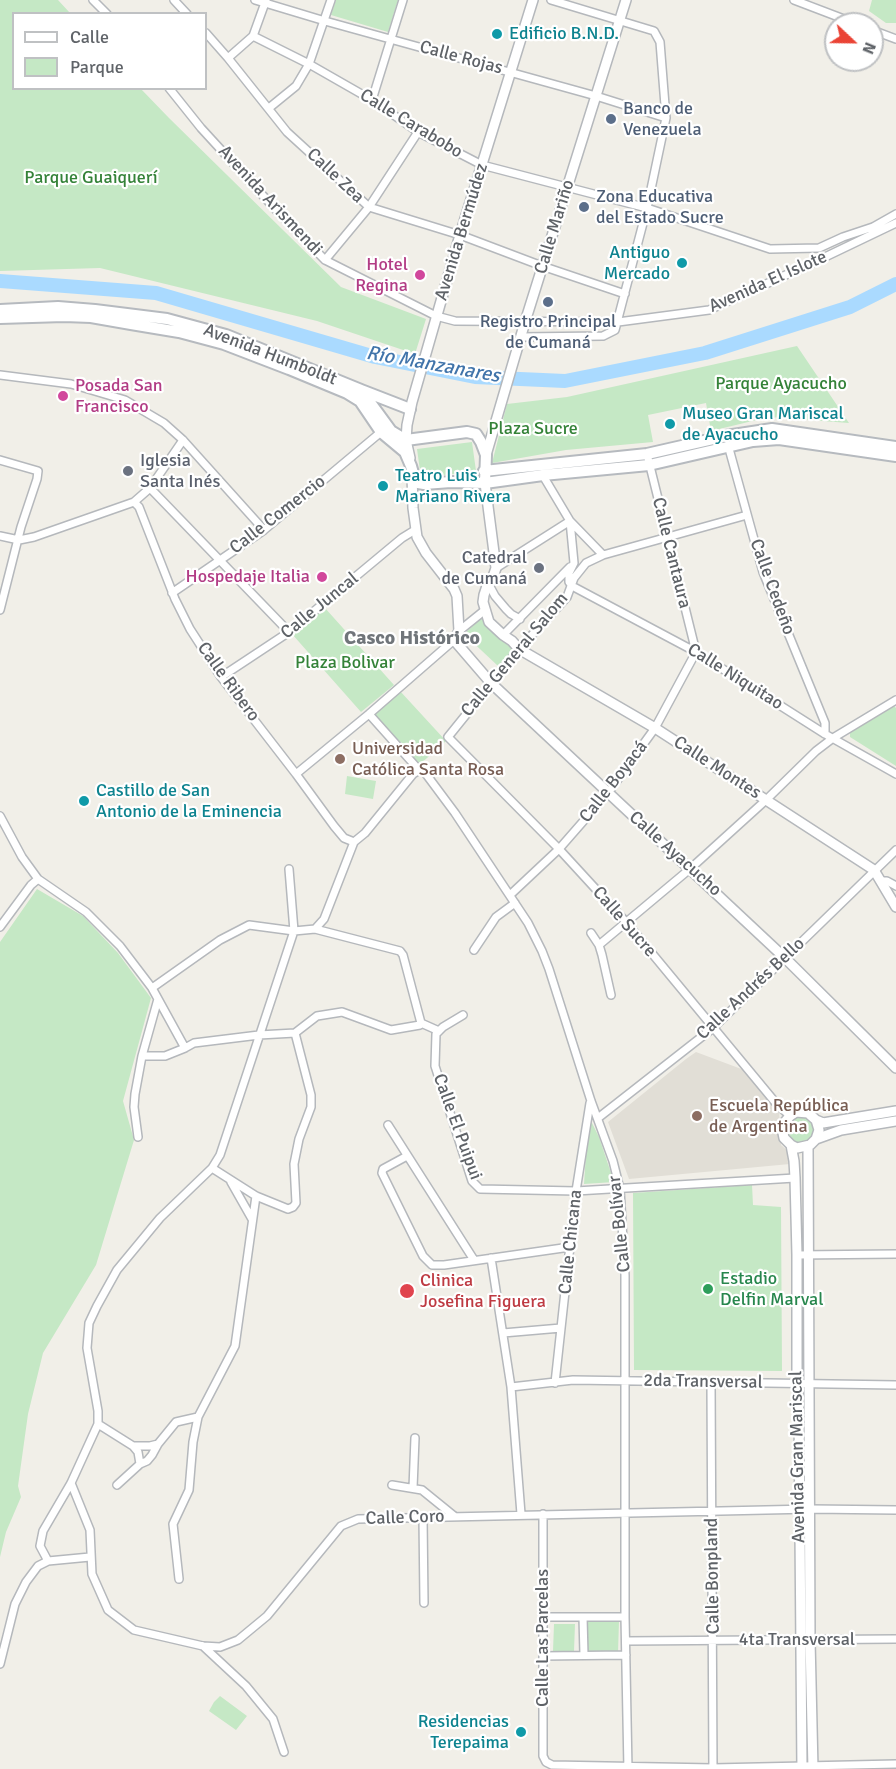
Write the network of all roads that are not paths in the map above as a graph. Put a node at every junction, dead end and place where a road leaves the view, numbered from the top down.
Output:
1 (93, 0) edge
2 (174, 0) edge
3 (255, 0) edge
4 (331, 0) edge
5 (403, 0) edge
6 (533, 0) edge
7 (551, 0) edge
8 (626, 0) edge
9 (794, 0) edge
10 (266, 1) edge
11 (105, 12) edge
12 (185, 12) edge
13 (826, 12) edge
14 (620, 20) junction
15 (325, 21) junction
16 (207, 34) edge
17 (253, 36) junction
18 (390, 39) junction
19 (228, 58) junction
20 (309, 64) junction
21 (511, 72) junction
22 (172, 90) edge
23 (596, 96) junction
24 (372, 100) junction
25 (268, 108) junction
26 (666, 118) junction
27 (418, 132) junction
28 (482, 165) junction
29 (567, 187) junction
30 (369, 207) junction
31 (648, 208) junction
32 (896, 214) edge
33 (896, 223) edge
34 (460, 235) junction
35 (325, 260) junction
36 (542, 266) junction
37 (625, 294) junction
38 (0, 310) edge
39 (436, 316) junction
40 (0, 318) edge
41 (525, 322) junction
42 (618, 322) junction
43 (521, 337) junction
44 (0, 375) edge
45 (362, 390) junction
46 (411, 405) junction
47 (381, 432) junction
48 (183, 440) junction
49 (406, 440) junction
50 (828, 441) junction
51 (727, 442) junction
52 (896, 447) edge
53 (486, 455) junction
54 (896, 456) edge
55 (648, 459) junction
56 (0, 460) edge
57 (411, 466) junction
58 (541, 470) junction
59 (485, 477) junction
60 (150, 488) junction
61 (134, 501) junction
62 (747, 515) junction
63 (570, 521) junction
64 (264, 530) junction
65 (415, 530) junction
66 (0, 536) edge
67 (668, 537) junction
68 (19, 540) junction
69 (603, 555) junction
70 (219, 561) junction
71 (574, 564) junction
72 (496, 568) junction
73 (488, 583) junction
74 (572, 586) junction
75 (172, 593) junction
76 (0, 610) edge
77 (485, 610) junction
78 (520, 619) junction
79 (459, 631) junction
80 (289, 632) junction
81 (503, 635) junction
82 (454, 640) junction
83 (519, 649) junction
84 (696, 652) junction
85 (221, 677) junction
86 (491, 683) junction
87 (896, 700) edge
88 (369, 714) junction
89 (655, 728) junction
90 (825, 734) junction
91 (448, 737) joint
92 (833, 738) junction
93 (419, 770) junction
94 (296, 774) junction
95 (896, 774) edge
96 (608, 793) junction
97 (766, 800) junction
98 (0, 816) edge
99 (354, 842) junction
100 (560, 849) junction
101 (896, 850) edge
102 (691, 868) junction
103 (289, 869) dead end
104 (874, 870) junction
105 (38, 879) junction
106 (881, 881) junction
107 (896, 886) edge
108 (510, 895) junction
109 (515, 903) junction
110 (896, 907) edge
111 (626, 922) junction
112 (0, 927) edge
113 (315, 929) junction
114 (294, 931) junction
115 (591, 933) dead end
116 (599, 945) junction
117 (474, 950) dead end
118 (786, 958) junction
119 (152, 988) junction
120 (611, 996) dead end
121 (158, 999) junction
122 (463, 1015) dead end
123 (422, 1023) junction
124 (713, 1028) junction
125 (439, 1031) junction
126 (295, 1033) junction
127 (259, 1035) junction
128 (185, 1048) junction
129 (142, 1056) junction
130 (896, 1068) edge
131 (591, 1101) junction
132 (896, 1111) edge
133 (790, 1116) junction
134 (598, 1118) junction
135 (816, 1120) junction
136 (896, 1122) edge
137 (388, 1125) dead end
138 (138, 1137) dead end
139 (816, 1139) junction
140 (791, 1146) junction
141 (808, 1147) junction
142 (407, 1156) junction
143 (212, 1168) junction
144 (795, 1178) junction
145 (230, 1180) junction
146 (620, 1189) junction
147 (576, 1191) junction
148 (256, 1196) junction
149 (252, 1220) junction
150 (570, 1247) junction
151 (896, 1254) edge
152 (802, 1255) junction
153 (491, 1258) junction
154 (474, 1260) junction
155 (561, 1328) junction
156 (503, 1333) junction
157 (625, 1381) junction
158 (555, 1383) junction
159 (711, 1383) junction
160 (797, 1383) junction
161 (809, 1384) junction
162 (896, 1385) edge
163 (511, 1387) junction
164 (198, 1417) junction
165 (98, 1424) junction
166 (415, 1438) dead end
167 (158, 1444) junction
168 (133, 1446) junction
169 (140, 1464) junction
170 (71, 1483) junction
171 (117, 1485) dead end
172 (392, 1485) dead end
173 (413, 1488) junction
174 (800, 1509) junction
175 (811, 1509) junction
176 (896, 1510) edge
177 (625, 1512) junction
178 (712, 1512) junction
179 (521, 1514) junction
180 (543, 1514) junction
181 (454, 1516) junction
182 (423, 1517) junction
183 (90, 1557) junction
184 (48, 1561) junction
185 (179, 1579) dead end
186 (424, 1603) dead end
187 (544, 1617) junction
188 (583, 1617) junction
189 (625, 1617) junction
190 (896, 1639) edge
191 (714, 1640) junction
192 (806, 1640) junction
193 (626, 1641) junction
194 (203, 1646) junction
195 (584, 1655) junction
196 (626, 1655) junction
197 (543, 1656) junction
198 (0, 1664) edge
199 (284, 1752) dead end
200 (896, 1764) edge
201 (802, 1767) edge
202 (813, 1767) edge
203 (628, 1768) edge
204 (713, 1769) edge

1 - 11 street
2 - 12 street
3 - 10 street, Calle Rojas
4 - 15 street
5 - 18 street
6 - 21 street, Avenida Bermúdez
7 - 14 street
8 - 14 street, Calle Mariño
9 - 13 street
10 - 15 street, Calle Rojas
10 - 17 street
14 - 23 street, Calle Mariño
14 - 26 street
15 - 18 street, Calle Rojas
15 - 20 street
16 - 19 street, Calle Zea
17 - 19 street
17 - 20 street, Calle Carabobo
18 - 21 street, Calle Rojas
18 - 24 street
19 - 25 street, Calle Zea
20 - 24 street, Calle Carabobo
20 - 25 street
21 - 23 street, Calle Rojas
21 - 28 street, Avenida Bermúdez
22 - 35 street, Avenida Arismendi
23 - 26 street, Calle Rojas
23 - 29 street, Calle Mariño
24 - 27 street, Calle Carabobo
25 - 30 street, Calle Zea
26 - 31 street
27 - 28 street, Calle Carabobo
27 - 30 street
28 - 29 street, Calle Carabobo
28 - 34 street, Avenida Bermúdez
29 - 31 street, Calle Carabobo
29 - 36 street, Calle Mariño
30 - 34 street, Calle Zea
30 - 35 street
31 - 32 street, Avenida El Islote
31 - 37 street
33 - 42 street, Avenida El Islote
34 - 36 street, Calle Zea
34 - 39 street, Avenida Bermúdez
35 - 39 street, Avenida Arismendi
36 - 37 street, Calle Zea
36 - 41 street, Calle Mariño
37 - 42 street
38 - 45 main road, Avenida Humboldt
39 - 41 street, Avenida Arismendi
39 - 46 street, Avenida Bermúdez
40 - 47 main road, Avenida Humboldt
41 - 42 street, Avenida El Islote
41 - 43 street, Calle Mariño
42 - 43 street
43 - 53 street, Calle Mariño
44 - 48 street
45 - 46 main road, Avenida Humboldt
45 - 49 main road
46 - 49 street, Avenida Bermúdez
47 - 57 main road, Avenida Humboldt
47 - 64 street, Calle Comercio
48 - 60 street
48 - 64 street
49 - 53 main road
49 - 57 street, Avenida Bermúdez
50 - 51 main road, Avenida Humboldt
50 - 52 main road, Avenida Humboldt
50 - 54 main road, Avenida Humboldt
51 - 55 main road, Avenida Humboldt
51 - 62 street, Calle Cedeño
53 - 59 main road
55 - 58 main road, Avenida Humboldt
55 - 67 street, Calle Cantaura
56 - 68 street
57 - 59 main road, Avenida Humboldt
57 - 65 street, Avenida Bermúdez
58 - 59 main road, Avenida Humboldt
58 - 63 street
59 - 72 street
60 - 61 street
60 - 70 street
61 - 68 street
61 - 75 street, Calle Ribero
62 - 67 street, Calle General Salom
62 - 90 street, Calle Cedeño
63 - 69 street
63 - 71 street
63 - 72 street
64 - 70 street, Calle Comercio
65 - 79 street
65 - 80 street, Calle Juncal
66 - 68 street
67 - 69 street, Calle General Salom
67 - 84 street, Calle Cantaura
68 - 76 street
69 - 74 street, Calle General Salom
70 - 75 street, Calle Comercio
70 - 80 street
71 - 74 street
71 - 78 street
72 - 73 street
73 - 77 street
73 - 78 street
74 - 83 street, Calle General Salom
74 - 84 street, Calle Niquitao
75 - 85 street, Calle Ribero
77 - 79 street
77 - 81 street, Calle Montes
78 - 81 street
79 - 82 street
80 - 85 street, Calle Juncal
81 - 83 street, Calle Montes
82 - 86 street, Calle Ayacucho
82 - 88 street
83 - 86 street, Calle General Salom
83 - 89 street, Calle Montes
84 - 89 street, Calle Boyacá
84 - 90 street, Calle Niquitao
85 - 94 street, Calle Ribero
86 - 91 street, Calle General Salom
86 - 96 street, Calle Ayacucho
87 - 92 street
88 - 93 street, Calle Bolívar
88 - 94 street
89 - 96 street, Calle Boyacá
89 - 97 street, Calle Montes
90 - 92 street, Calle Niquitao
91 - 100 street, Calle Sucre
92 - 95 street, Calle Niquitao
92 - 97 street
93 - 99 street
93 - 108 street, Calle Bolívar
94 - 99 street, Calle Ribero
96 - 100 street, Calle Boyacá
96 - 102 street, Calle Ayacucho
97 - 102 street
97 - 104 street, Calle Montes
98 - 105 street
99 - 113 street
100 - 108 street, Calle Boyacá
100 - 111 street, Calle Sucre
101 - 104 street, Calle Andrés Bello
102 - 111 street
102 - 118 street, Calle Ayacucho
103 - 114 street
104 - 106 street, Calle Montes
104 - 118 street, Calle Andrés Bello
105 - 112 street
105 - 119 street
106 - 107 street
106 - 110 street, Calle Montes
108 - 109 street, Calle Bolívar
109 - 117 street
109 - 131 street, Calle Bolívar
111 - 116 street
111 - 124 street, Calle Sucre
113 - 114 street
113 - 123 street
114 - 119 street
114 - 127 street
115 - 116 street
116 - 120 street
118 - 124 street, Calle Andrés Bello
118 - 130 street, Calle Ayacucho
119 - 121 street
121 - 128 street
121 - 129 street
122 - 125 street
123 - 125 street
123 - 126 street
124 - 133 street, Calle Sucre
124 - 134 street, Calle Andrés Bello
125 - 147 street, Calle El Puipui
126 - 127 street
126 - 148 street
127 - 128 street
127 - 143 street
128 - 129 street
129 - 138 street
131 - 134 street, Calle Bolívar
131 - 147 street, Calle Chicana
132 - 135 street
133 - 135 street
133 - 140 street
134 - 146 street, Calle Bolívar
135 - 139 street
136 - 139 street
137 - 142 street
139 - 141 street
140 - 141 street
140 - 144 street, Avenida Gran Mariscal
141 - 152 street, Avenida Gran Mariscal
142 - 154 street
142 - 154 street
143 - 145 street
143 - 165 street
144 - 146 street, Calle El Puipui
144 - 152 street, Avenida Gran Mariscal
145 - 148 street
145 - 149 street
146 - 147 street, Calle El Puipui
146 - 157 street, Calle Bolívar
147 - 150 street, Calle Chicana
148 - 149 street
149 - 164 street
150 - 153 street
150 - 155 street, Calle Chicana
151 - 152 street
152 - 160 street, Avenida Gran Mariscal
152 - 161 street, Avenida Gran Mariscal
153 - 154 street
153 - 156 street
155 - 156 street
155 - 158 street, Calle Chicana
156 - 163 street
157 - 158 street, 2da Transversal
157 - 159 street, 2da Transversal
157 - 177 street, Calle Bolívar
158 - 163 street, 2da Transversal
159 - 160 street, 2da Transversal
159 - 178 street, Calle Bonpland
160 - 161 street, 2da Transversal
160 - 174 street, Avenida Gran Mariscal
161 - 162 street, 2da Transversal
161 - 175 street, Avenida Gran Mariscal
163 - 179 street
164 - 167 street
164 - 185 street
165 - 168 street
165 - 170 street
166 - 173 street
167 - 168 street
167 - 169 street
168 - 169 street
169 - 171 street
170 - 183 street
170 - 184 street
172 - 173 street
173 - 181 street
174 - 175 street, Calle Coro
174 - 178 street, Calle Coro
174 - 192 street, Avenida Gran Mariscal
175 - 176 street, Calle Coro
175 - 192 street, Avenida Gran Mariscal
177 - 178 street, Calle Coro
177 - 180 street, Calle Coro
177 - 189 street, Calle Bolívar
178 - 191 street, Calle Bonpland
179 - 180 street, Calle Coro
179 - 181 street, Calle Coro
180 - 187 street, Calle Las Parcelas
181 - 182 street, Calle Coro
182 - 186 street
182 - 194 street, Calle Coro
183 - 184 street
183 - 194 street
184 - 198 street
187 - 188 street
187 - 197 street, Calle Las Parcelas
188 - 189 street
188 - 195 street
189 - 193 street, Calle Bolívar
190 - 192 street, 4ta Transversal
191 - 192 street, 4ta Transversal
191 - 193 street, 4ta Transversal
191 - 204 street, Calle Bonpland
192 - 201 street, Avenida Gran Mariscal
192 - 202 street, Avenida Gran Mariscal
193 - 196 street, Calle Bolívar
194 - 199 street
195 - 196 street
195 - 197 street
196 - 203 street, Calle Bolívar
197 - 203 street, Calle Las Parcelas
200 - 202 street
201 - 202 street
201 - 204 street
203 - 204 street

